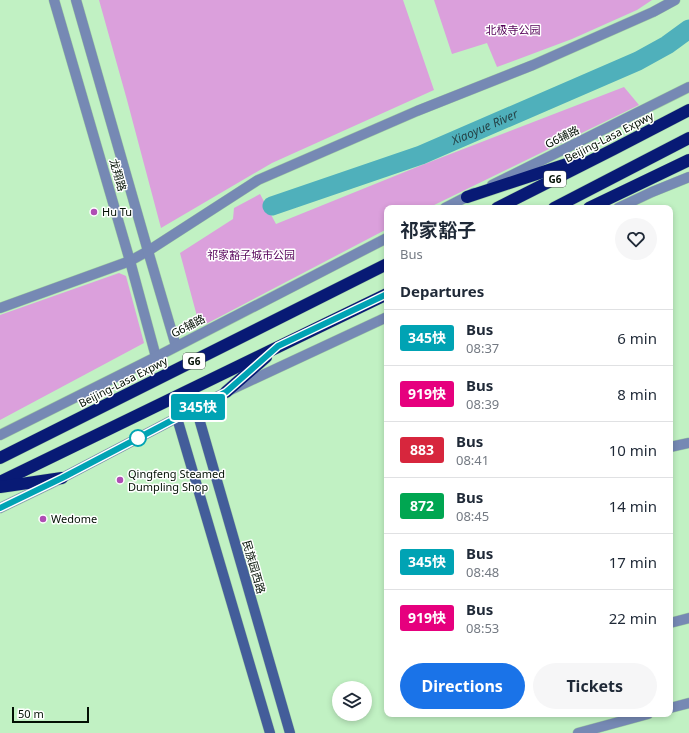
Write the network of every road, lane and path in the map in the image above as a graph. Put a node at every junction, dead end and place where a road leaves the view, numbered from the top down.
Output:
1 (54, 0) edge
2 (76, 0) edge
3 (675, 0) edge
4 (689, 87) edge
5 (689, 110) edge
6 (689, 140) edge
7 (614, 149) junction
8 (689, 160) edge
9 (689, 177) edge
10 (467, 197) junction
11 (451, 205) edge
12 (503, 205) edge
13 (560, 205) edge
14 (595, 205) edge
15 (624, 205) edge
16 (384, 240) edge
17 (148, 251) junction
18 (130, 261) junction
19 (384, 266) edge
20 (384, 295) edge
21 (0, 308) edge
22 (384, 318) edge
23 (176, 346) junction
24 (278, 346) junction
25 (156, 356) junction
26 (226, 392) junction
27 (196, 408) junction
28 (177, 418) junction
29 (0, 435) edge
30 (689, 442) edge
31 (673, 447) edge
32 (0, 458) edge
33 (62, 478) junction
34 (0, 482) edge
35 (0, 487) edge
36 (0, 508) edge
37 (689, 618) edge
38 (673, 622) edge
39 (689, 703) edge
40 (673, 707) edge
41 (637, 717) edge
42 (270, 733) edge
43 (290, 733) edge
44 (578, 733) edge

1 - 18 street, 龙翔路
2 - 17 street, 龙翔路
3 - 17 street
4 - 10 street, G6辅路
5 - 7 highway, Beijing-Lasa Expwy / G6
6 - 13 highway, G6
7 - 10 highway
7 - 12 highway, Beijing-Lasa Expwy / G6
8 - 14 highway
9 - 15 street
10 - 11 street, G6辅路
16 - 23 street, G6辅路
17 - 18 street
17 - 23 street, 龙翔路
18 - 21 street
18 - 25 street, 龙翔路
19 - 32 highway, Beijing-Lasa Expwy / G6
20 - 24 highway, G6
22 - 26 street
23 - 25 street, G6辅路
24 - 26 highway
24 - 34 highway, G6
25 - 29 street, G6辅路
26 - 27 street
27 - 28 street
27 - 43 main road, 民族园西路
28 - 33 street
28 - 42 main road
30 - 31 street
33 - 35 highway
33 - 36 street
37 - 38 street
39 - 40 street
41 - 44 street

